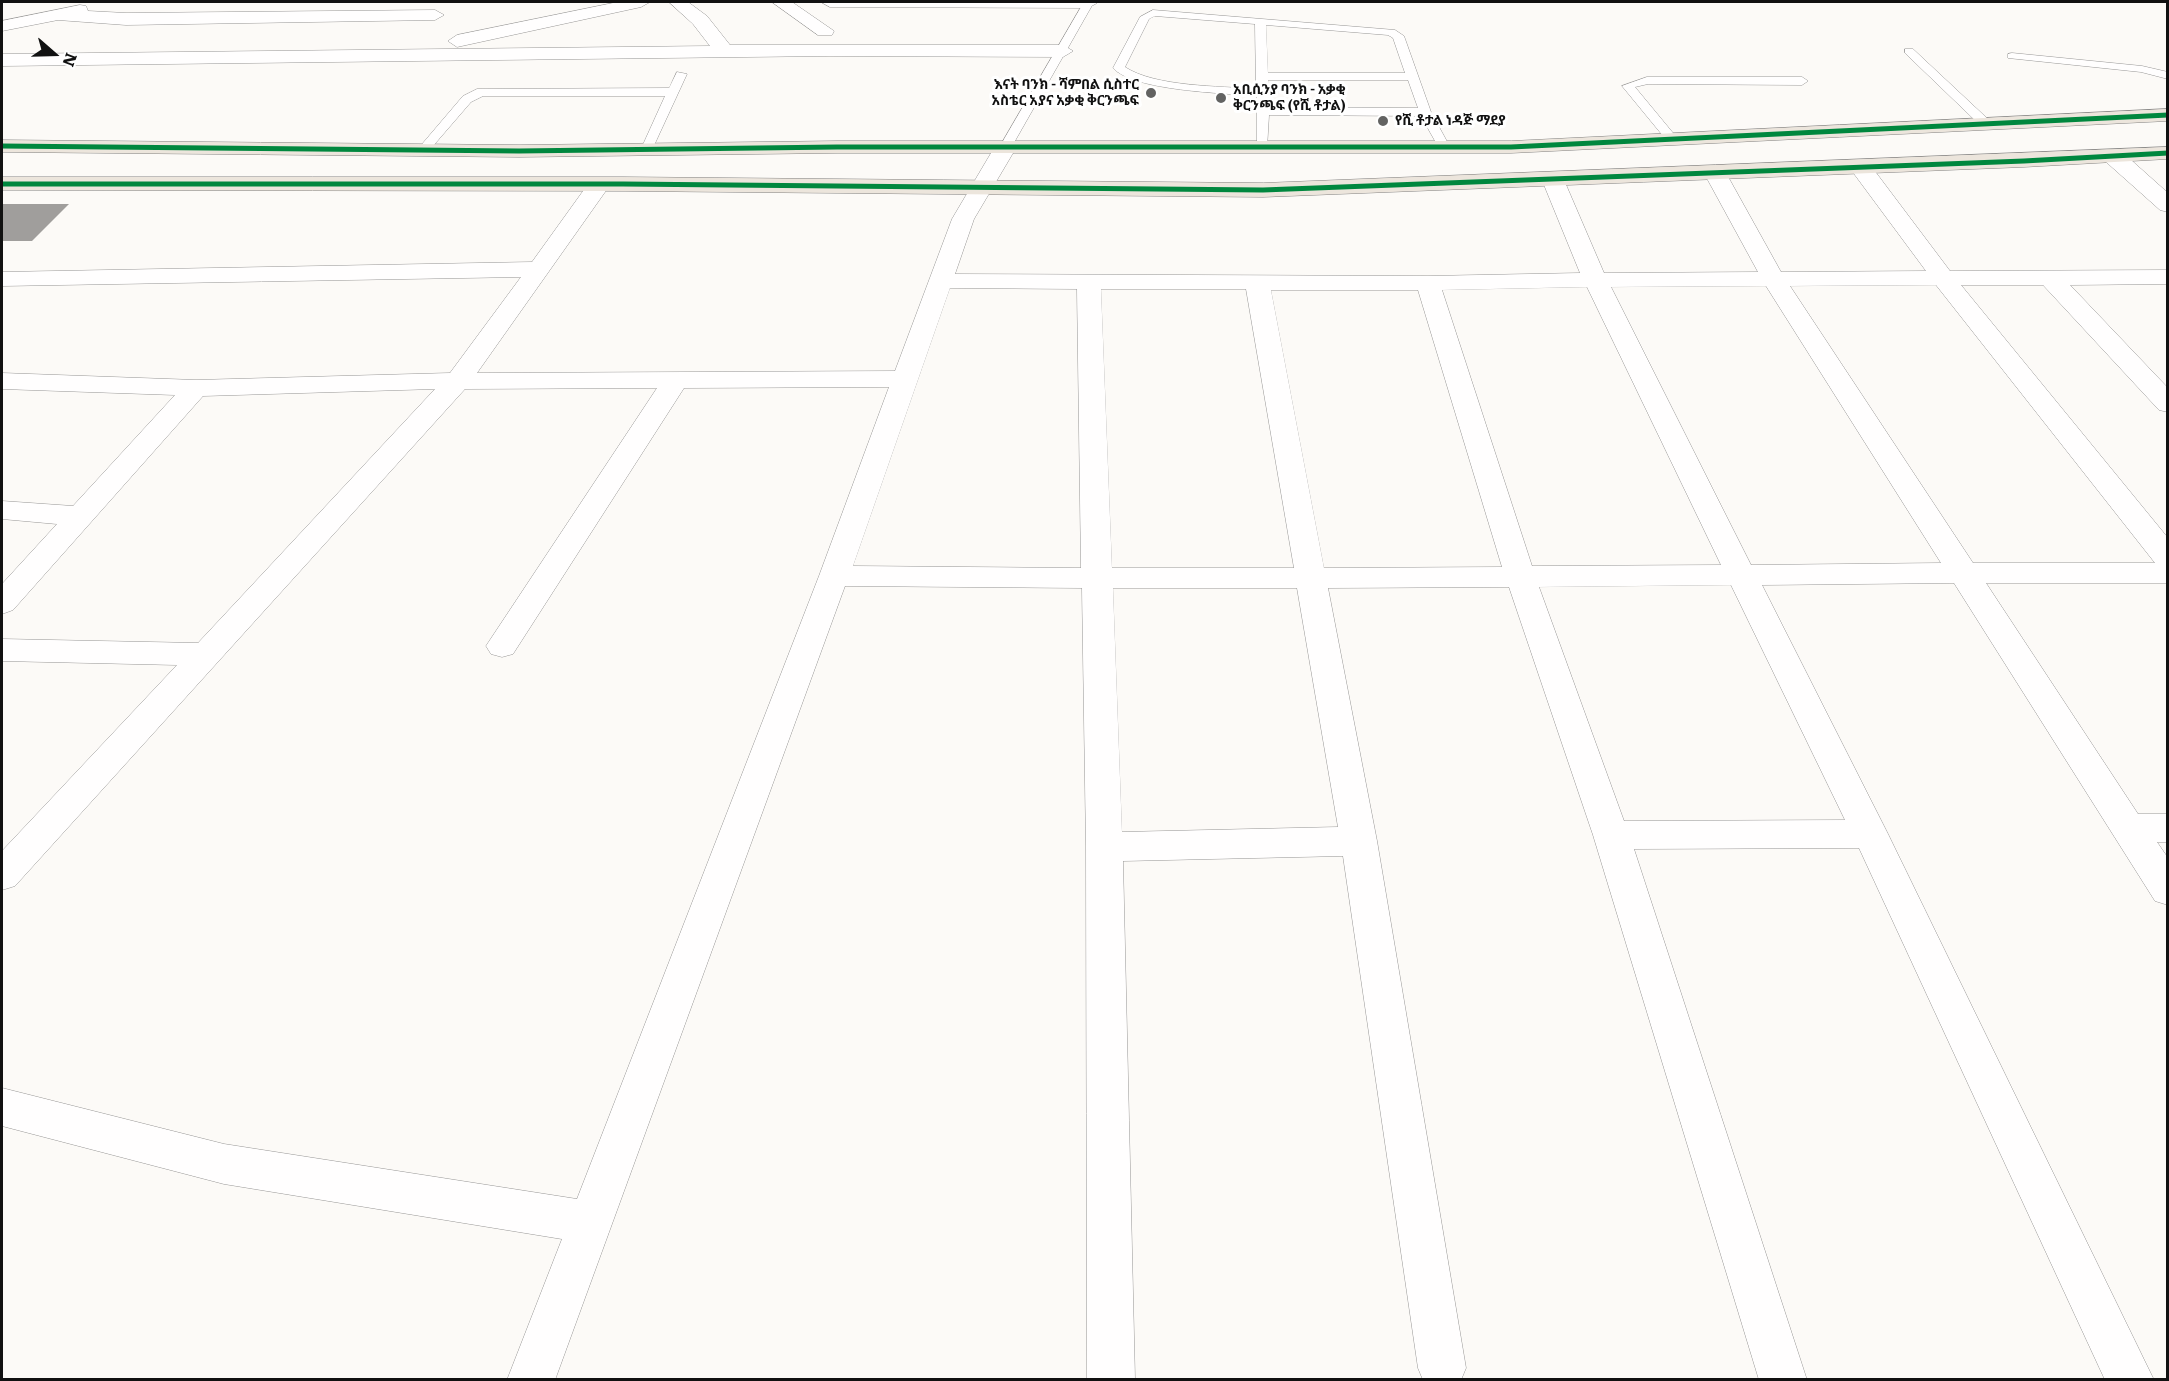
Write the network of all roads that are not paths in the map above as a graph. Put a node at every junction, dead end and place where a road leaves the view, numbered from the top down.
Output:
1 (123, 2) edge
2 (641, 2) edge
3 (678, 2) edge
4 (781, 2) edge
5 (830, 2) edge
6 (942, 2) edge
7 (950, 2) edge
8 (1088, 2) edge
9 (430, 8) edge
10 (59, 15) junction
11 (1260, 21) junction
12 (3, 25) edge
13 (825, 31) junction
14 (460, 49) junction
15 (828, 50) junction
16 (1063, 51) junction
17 (1909, 51) dead end
18 (725, 52) junction
19 (2012, 56) dead end
20 (24, 59) junction
21 (2, 60) edge
22 (681, 74) dead end
23 (1412, 76) junction
24 (2168, 76) edge
25 (1261, 77) junction
26 (8, 80) dead end
27 (1802, 81) dead end
28 (673, 92) junction
29 (1261, 93) junction
30 (1263, 111) junction
31 (1425, 112) junction
32 (2168, 115) edge
33 (1986, 124) junction
34 (1672, 139) junction
35 (2, 146) edge
36 (1444, 147) junction
37 (1005, 148) junction
38 (1261, 148) junction
39 (647, 149) junction
40 (423, 150) junction
41 (2168, 153) edge
42 (2113, 156) junction
43 (1860, 167) junction
44 (1715, 173) junction
45 (1553, 180) junction
46 (2, 184) edge
47 (599, 185) junction
48 (980, 189) junction
49 (2168, 206) edge
50 (540, 269) junction
51 (2168, 277) edge
52 (1943, 278) junction
53 (2050, 278) junction
54 (2, 279) edge
55 (1595, 279) junction
56 (1774, 280) junction
57 (941, 281) junction
58 (1089, 282) junction
59 (1257, 282) junction
60 (1428, 283) junction
61 (677, 378) junction
62 (907, 379) junction
63 (2, 381) edge
64 (458, 381) junction
65 (196, 388) junction
66 (2168, 404) edge
67 (2, 510) edge
68 (80, 516) junction
69 (2168, 559) edge
70 (1963, 572) junction
71 (2168, 573) edge
72 (1520, 575) junction
73 (1742, 575) junction
74 (834, 576) junction
75 (1312, 577) junction
76 (1095, 580) junction
77 (2, 603) edge
78 (501, 646) dead end
79 (2, 650) edge
80 (204, 654) junction
81 (2128, 828) junction
82 (2168, 828) edge
83 (1870, 834) junction
84 (1611, 836) junction
85 (1359, 841) junction
86 (1104, 847) junction
87 (2, 876) edge
88 (2168, 890) edge
89 (2, 1107) edge
90 (589, 1222) junction
91 (1442, 1368) dead end
92 (531, 1380) edge
93 (1111, 1380) edge
94 (1783, 1380) edge
95 (2130, 1380) edge

1 - 10 street
2 - 14 street
3 - 18 street
4 - 13 street
5 - 6 street
5 - 13 street
7 - 8 street
8 - 16 lane
9 - 10 street
9 - 14 street
10 - 12 street
11 - 23 lane
11 - 25 lane
11 - 29 lane
12 - 20 street
13 - 15 street
14 - 18 street
14 - 20 street
15 - 16 street
15 - 18 street
16 - 37 lane
17 - 33 lane
19 - 24 lane
20 - 21 street
20 - 26 street
22 - 28 lane
23 - 25 lane
23 - 31 lane
25 - 29 lane
27 - 34 lane
28 - 39 lane
28 - 40 lane
29 - 30 lane
30 - 31 lane
30 - 38 lane
31 - 36 lane
32 - 33 main road
33 - 34 main road
34 - 36 main road
35 - 40 main road
36 - 38 main road
37 - 38 main road
37 - 39 main road
37 - 48 street
39 - 40 main road
41 - 42 main road
42 - 43 main road
42 - 49 street
43 - 44 main road
43 - 52 street
44 - 45 main road
44 - 56 street
45 - 48 main road
45 - 55 street
46 - 47 main road
47 - 48 main road
47 - 50 street
48 - 57 street
50 - 54 street
50 - 64 street
51 - 53 street
52 - 53 street
52 - 56 street
52 - 69 street
53 - 66 street
55 - 56 street
55 - 60 street
55 - 73 street
56 - 70 street
57 - 58 street
57 - 62 street
58 - 59 street
58 - 76 street
59 - 60 street
59 - 75 street
60 - 72 street
61 - 62 street
61 - 64 street
61 - 78 street
62 - 74 street
63 - 65 street
64 - 65 street
64 - 80 street
65 - 68 street
67 - 68 street
68 - 77 street
70 - 71 street
70 - 73 street
70 - 81 street
72 - 73 street
72 - 75 street
72 - 84 street
73 - 83 street
74 - 76 street
74 - 90 street
75 - 76 street
75 - 85 street
76 - 86 street
79 - 80 street
80 - 87 street
81 - 82 street
81 - 88 street
83 - 84 street
83 - 95 street
84 - 94 street
85 - 86 street
85 - 91 street
86 - 93 street
89 - 90 street
90 - 92 street

